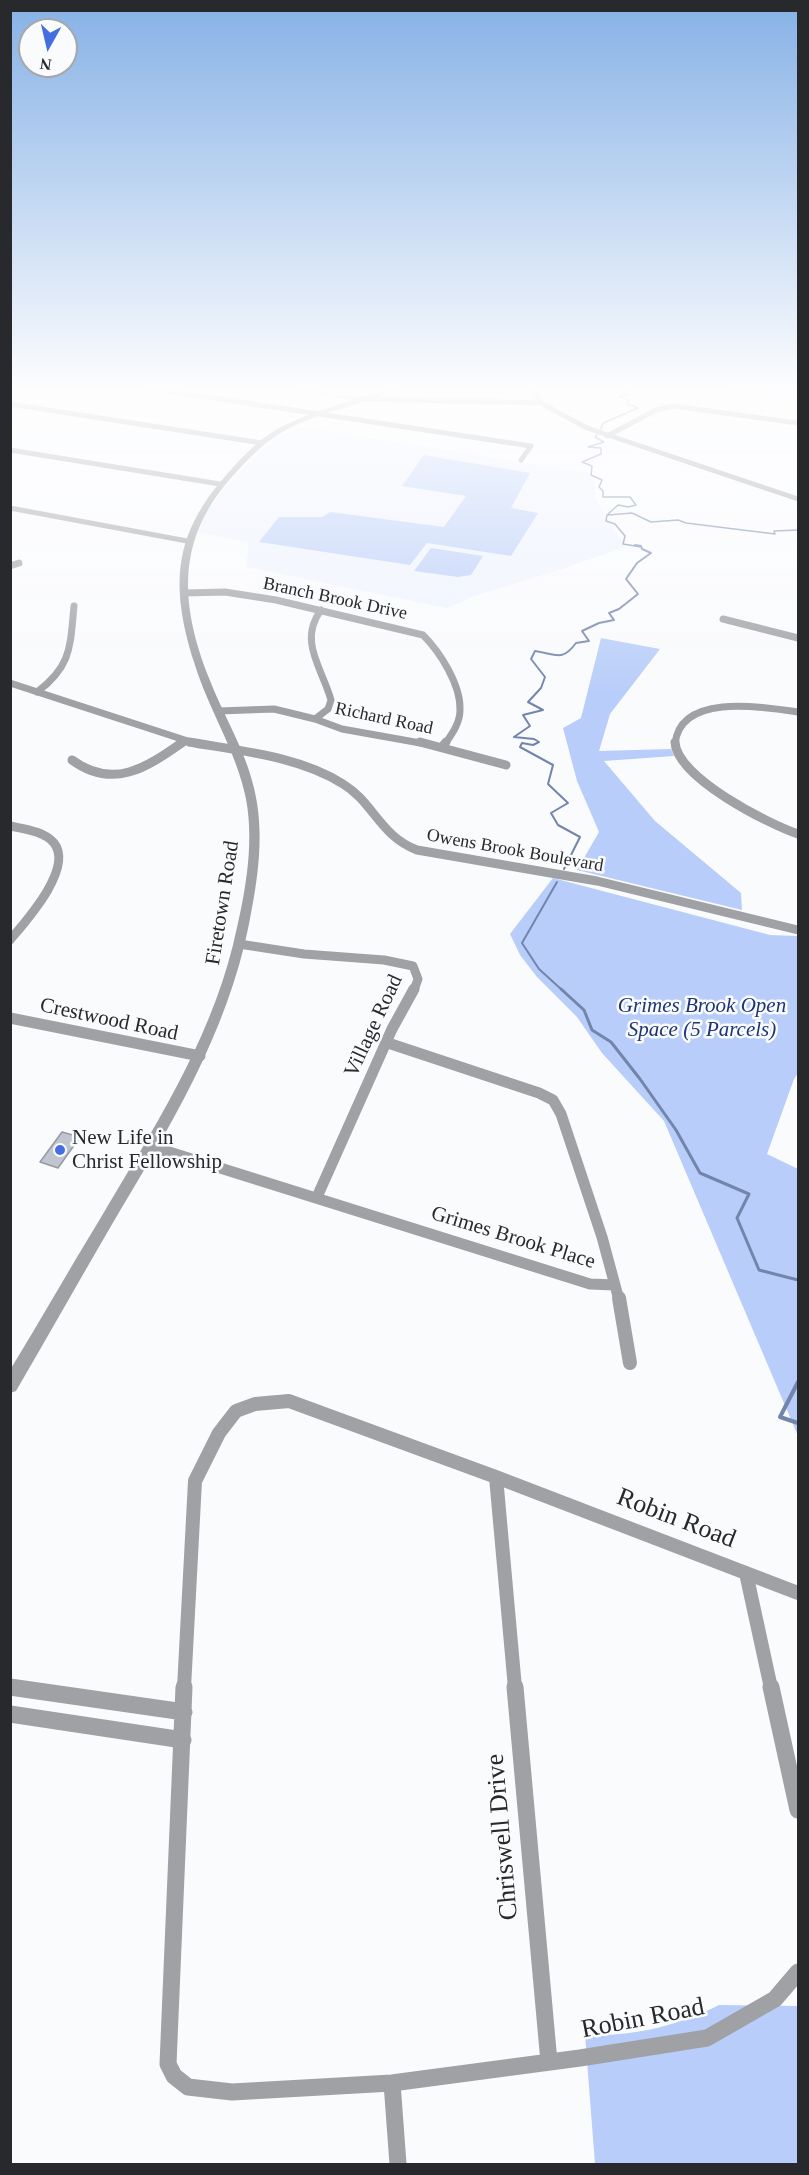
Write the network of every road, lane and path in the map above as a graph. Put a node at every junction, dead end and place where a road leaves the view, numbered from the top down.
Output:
1 (215, 490) edge
2 (772, 490) edge
3 (798, 499) edge
4 (10, 508) edge
5 (188, 539) junction
6 (20, 563) dead end
7 (10, 566) edge
8 (184, 593) junction
9 (74, 606) dead end
10 (321, 610) junction
11 (723, 620) dead end
12 (798, 638) edge
13 (10, 683) edge
14 (37, 692) junction
15 (219, 711) junction
16 (798, 712) edge
17 (315, 719) junction
18 (184, 741) junction
19 (442, 747) junction
20 (234, 750) junction
21 (72, 760) dead end
22 (506, 765) dead end
23 (10, 826) edge
24 (798, 834) edge
25 (798, 930) edge
26 (10, 940) edge
27 (239, 944) junction
28 (10, 1018) edge
29 (385, 1042) junction
30 (200, 1056) junction
31 (149, 1148) junction
32 (316, 1197) junction
33 (614, 1285) junction
34 (630, 1363) dead end
35 (10, 1386) edge
36 (496, 1477) junction
37 (746, 1573) junction
38 (798, 1593) edge
39 (10, 1687) edge
40 (184, 1712) junction
41 (10, 1714) edge
42 (183, 1740) junction
43 (798, 1810) edge
44 (798, 1972) edge
45 (549, 2062) junction
46 (392, 2083) junction
47 (398, 2164) edge

1 - 5 street, Firetown Road
2 - 3 street
4 - 5 street
5 - 8 street, Firetown Road
6 - 7 street
8 - 10 street, Branch Brook Drive
8 - 15 street, Firetown Road
9 - 14 street
10 - 17 street
10 - 19 street, Branch Brook Drive
11 - 12 street
13 - 14 street, Owens Brook Boulevard
14 - 18 street, Owens Brook Boulevard
15 - 17 street, Richard Road
15 - 20 street, Firetown Road
16 - 24 street
17 - 19 street, Richard Road
18 - 20 street, Owens Brook Boulevard
18 - 21 street
19 - 22 street, Richard Road
20 - 25 street, Owens Brook Boulevard
20 - 27 street, Firetown Road
23 - 26 street
27 - 29 street, Village Road
27 - 30 street, Firetown Road
28 - 30 street, Crestwood Road
29 - 32 street, Village Road
29 - 33 street, Grimes Brook Place
30 - 31 street, Firetown Road
31 - 32 street, Grimes Brook Place
31 - 35 street, Firetown Road
32 - 33 street, Grimes Brook Place
33 - 34 street
36 - 37 street, Robin Road
36 - 40 street
36 - 45 street, Chriswell Drive
37 - 38 street
37 - 43 street, Robin Road
39 - 40 street
40 - 42 street
41 - 42 street
42 - 46 street
44 - 45 street, Robin Road
45 - 46 street
46 - 47 street

